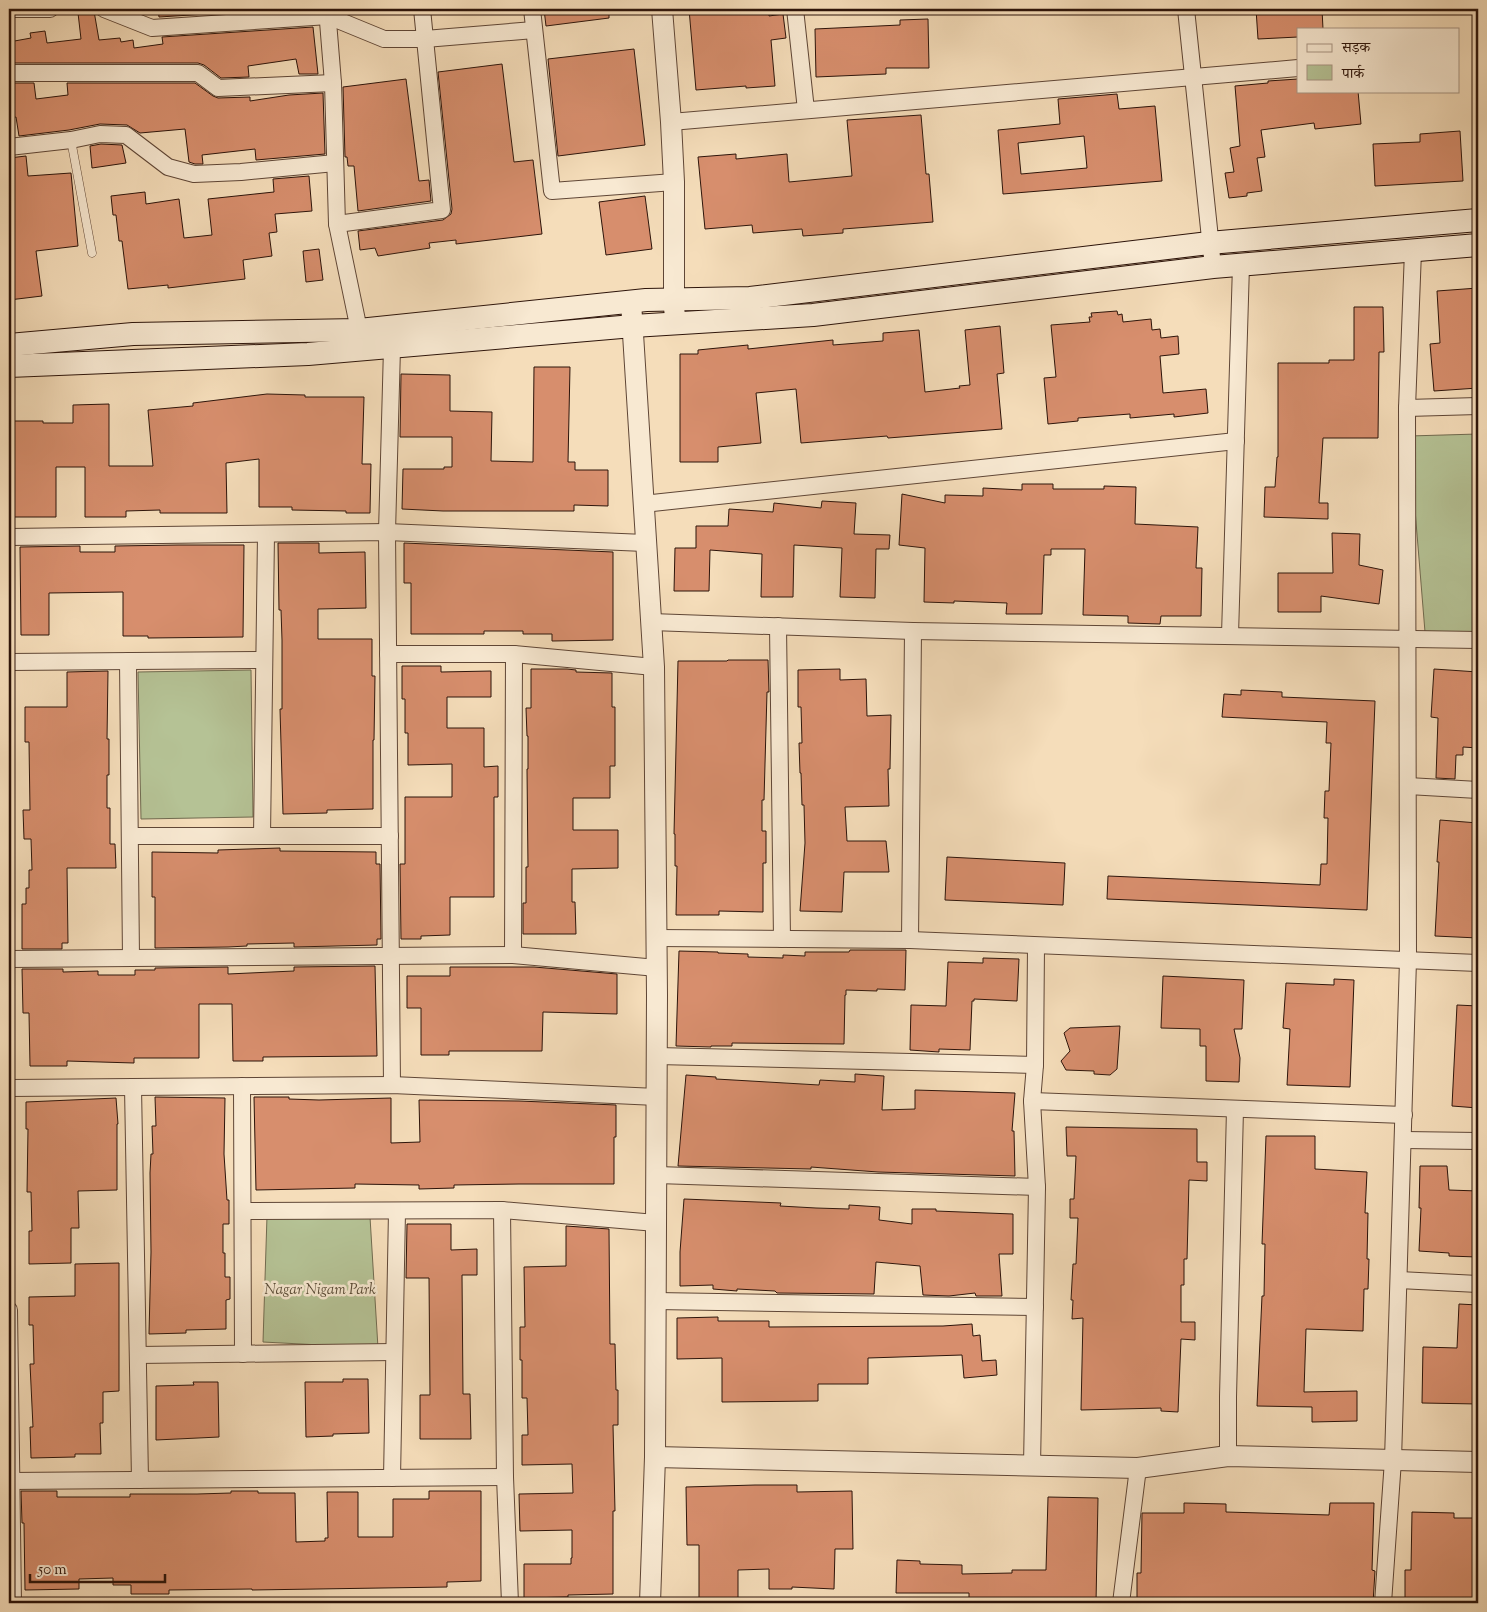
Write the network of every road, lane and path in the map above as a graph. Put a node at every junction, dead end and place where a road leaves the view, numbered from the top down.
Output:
1 (50, 9) edge
2 (104, 9) edge
3 (422, 9) edge
4 (532, 9) edge
5 (662, 9) edge
6 (795, 9) edge
7 (1186, 9) edge
8 (9, 10) edge
9 (327, 12) edge
10 (534, 30) junction
11 (425, 40) junction
12 (1297, 68) edge
13 (9, 73) edge
14 (1193, 77) junction
15 (333, 82) junction
16 (806, 110) junction
17 (671, 122) junction
18 (70, 140) junction
19 (9, 146) edge
20 (335, 163) junction
21 (674, 182) junction
22 (1478, 220) edge
23 (337, 224) junction
24 (1210, 243) junction
25 (1478, 245) edge
26 (1413, 250) junction
27 (92, 253) dead end
28 (1240, 265) junction
29 (1212, 267) junction
30 (673, 300) junction
31 (631, 302) junction
32 (676, 324) junction
33 (634, 326) junction
34 (359, 330) junction
35 (9, 345) edge
36 (392, 348) junction
37 (9, 366) edge
38 (1478, 406) edge
39 (1407, 408) junction
40 (1236, 441) junction
41 (643, 504) junction
42 (387, 532) junction
43 (266, 534) junction
44 (9, 537) edge
45 (645, 542) junction
46 (651, 622) junction
47 (778, 626) junction
48 (912, 631) junction
49 (1230, 635) junction
50 (1407, 639) junction
51 (1478, 640) edge
52 (388, 654) junction
53 (514, 654) junction
54 (264, 660) junction
55 (128, 661) junction
56 (9, 662) edge
57 (654, 667) junction
58 (1408, 786) junction
59 (1478, 790) edge
60 (130, 836) junction
61 (262, 836) junction
62 (390, 836) junction
63 (656, 938) junction
64 (782, 939) junction
65 (910, 940) junction
66 (1036, 946) junction
67 (513, 955) junction
68 (391, 956) junction
69 (131, 958) junction
70 (9, 959) edge
71 (1408, 960) junction
72 (1478, 963) edge
73 (657, 968) junction
74 (657, 1056) junction
75 (1036, 1065) junction
76 (392, 1085) junction
77 (242, 1086) junction
78 (133, 1087) junction
79 (9, 1088) edge
80 (657, 1097) junction
81 (1032, 1101) junction
82 (1234, 1109) junction
83 (1404, 1115) junction
84 (1404, 1140) junction
85 (1478, 1141) edge
86 (657, 1175) junction
87 (1037, 1187) junction
88 (502, 1210) junction
89 (243, 1211) junction
90 (397, 1211) junction
91 (656, 1223) junction
92 (1399, 1280) junction
93 (1478, 1284) edge
94 (656, 1301) junction
95 (1035, 1307) junction
96 (9, 1310) edge
97 (9, 1350) edge
98 (394, 1352) junction
99 (242, 1354) junction
100 (138, 1355) junction
101 (1228, 1456) junction
102 (655, 1457) junction
103 (1393, 1460) junction
104 (1478, 1462) edge
105 (1032, 1466) junction
106 (1138, 1468) junction
107 (505, 1477) junction
108 (392, 1478) junction
109 (140, 1480) junction
110 (10, 1482) edge
111 (13, 1603) edge
112 (510, 1603) edge
113 (650, 1603) edge
114 (1120, 1603) edge
115 (1383, 1603) edge

1 - 8 street
2 - 9 street
3 - 11 street
4 - 10 street
5 - 17 street
6 - 16 street
7 - 14 street
9 - 11 street
9 - 15 street
10 - 11 street
10 - 21 street
11 - 23 street
12 - 14 street
13 - 15 street
14 - 16 street
14 - 24 street
15 - 20 street
16 - 17 street
17 - 21 street
18 - 19 street
18 - 20 street
18 - 27 lane
20 - 23 street
21 - 30 street
22 - 24 main road
23 - 34 street
24 - 29 street
24 - 30 main road
25 - 26 main road
26 - 28 main road
26 - 39 street
28 - 29 main road
28 - 40 street
29 - 32 main road
30 - 31 main road
30 - 32 street
31 - 33 street
31 - 34 main road
32 - 33 main road
33 - 36 main road
33 - 41 street
34 - 35 main road
36 - 37 main road
36 - 42 street
38 - 39 street
39 - 50 street
40 - 41 street
40 - 49 street
41 - 45 street
42 - 43 street
42 - 45 street
42 - 52 street
43 - 44 street
43 - 54 street
45 - 46 street
46 - 47 street
46 - 57 street
47 - 48 street
47 - 64 street
48 - 49 street
48 - 65 street
49 - 50 street
50 - 51 street
50 - 58 street
52 - 53 street
52 - 62 street
53 - 57 street
53 - 67 street
54 - 55 street
54 - 61 street
55 - 56 street
55 - 60 street
57 - 63 street
58 - 59 street
58 - 71 street
60 - 61 street
60 - 69 street
61 - 62 street
62 - 68 street
63 - 64 street
63 - 73 street
64 - 65 street
65 - 66 street
66 - 71 street
66 - 75 street
67 - 68 street
67 - 73 street
68 - 69 street
68 - 76 street
69 - 70 street
71 - 72 street
71 - 83 street
73 - 74 street
74 - 75 street
74 - 80 street
75 - 81 street
76 - 77 street
76 - 80 street
77 - 78 street
77 - 89 street
78 - 79 street
78 - 100 street
80 - 86 street
81 - 82 street
81 - 87 street
82 - 83 street
82 - 101 street
83 - 84 street
84 - 85 street
84 - 92 street
86 - 87 street
86 - 91 street
87 - 95 street
88 - 90 street
88 - 91 street
88 - 107 street
89 - 90 street
89 - 99 street
90 - 98 street
91 - 94 street
92 - 93 street
92 - 103 street
94 - 95 street
94 - 102 street
95 - 105 street
96 - 97 street
97 - 110 street
98 - 99 street
98 - 108 street
99 - 100 street
100 - 109 street
101 - 103 street
101 - 106 street
102 - 105 street
102 - 113 street
103 - 104 street
103 - 115 street
105 - 106 street
106 - 114 street
107 - 108 street
107 - 112 street
108 - 109 street
109 - 110 street
110 - 111 street

